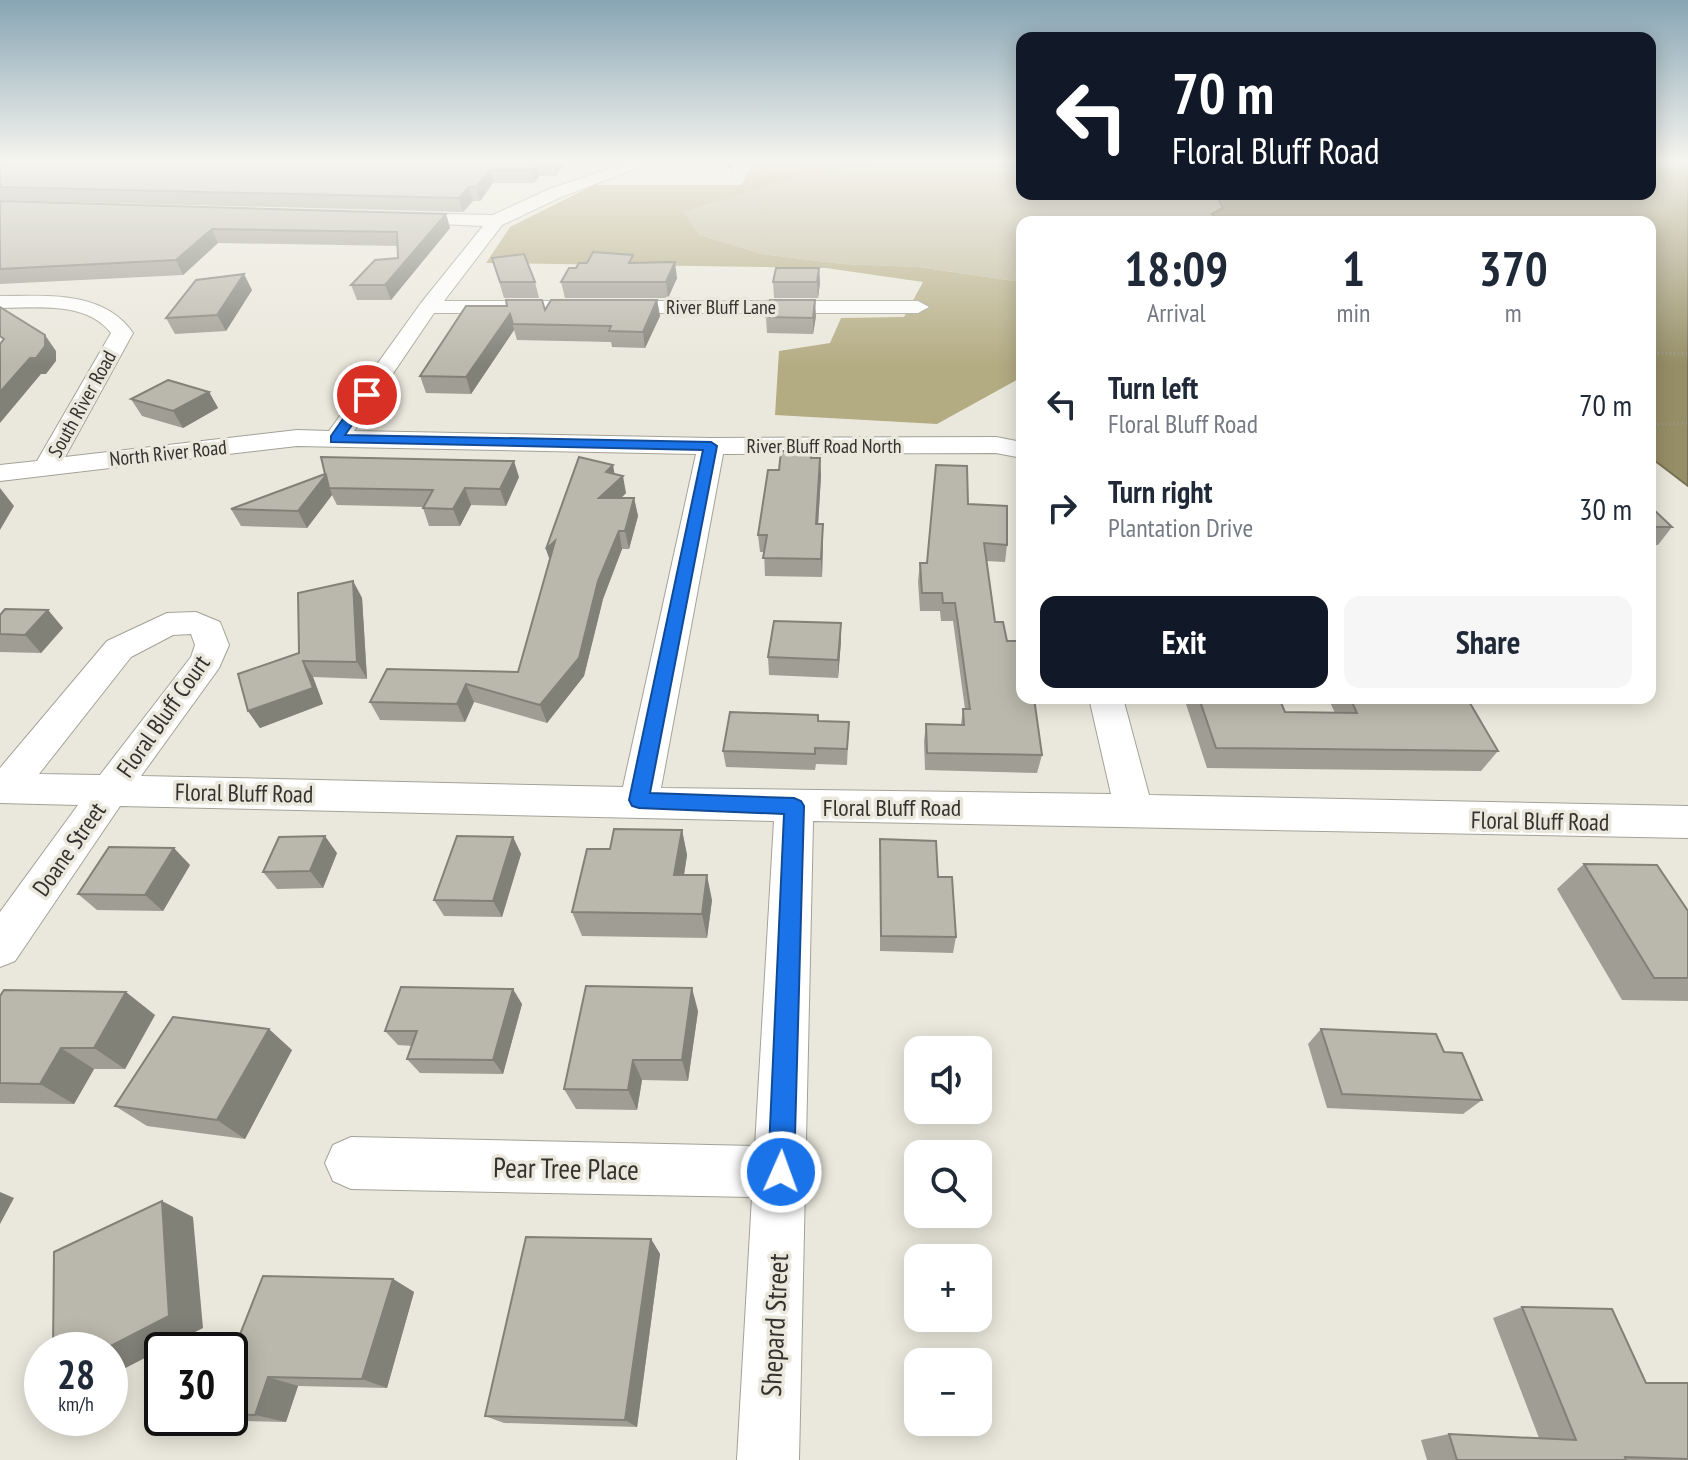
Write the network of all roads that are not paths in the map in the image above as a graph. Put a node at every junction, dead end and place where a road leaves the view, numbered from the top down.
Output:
1 (489, 230) edge
2 (0, 302) edge
3 (428, 307) junction
4 (918, 307) dead end
5 (336, 439) junction
6 (711, 446) junction
7 (1016, 449) edge
8 (47, 466) junction
9 (0, 473) edge
10 (1107, 704) edge
11 (3, 788) edge
12 (110, 790) junction
13 (639, 800) junction
14 (794, 806) junction
15 (1134, 811) junction
16 (1688, 822) edge
17 (0, 947) edge
18 (351, 1163) dead end
19 (781, 1172) junction
20 (768, 1460) edge

1 - 3 street
2 - 8 street, South River Road
3 - 4 street, River Bluff Lane
3 - 5 street
5 - 6 street, River Bluff Road North
5 - 8 street, North River Road
6 - 7 street, River Bluff Road North
6 - 13 street
8 - 9 street, North River Road
10 - 15 street
11 - 12 street, Floral Bluff Road
11 - 12 street, Floral Bluff Court
12 - 13 street, Floral Bluff Road
12 - 17 street, Doane Street
13 - 14 street, Floral Bluff Road
14 - 15 street, Floral Bluff Road
14 - 19 street, Shepard Street
15 - 16 street, Floral Bluff Road
18 - 19 street, Pear Tree Place
19 - 20 street, Shepard Street

